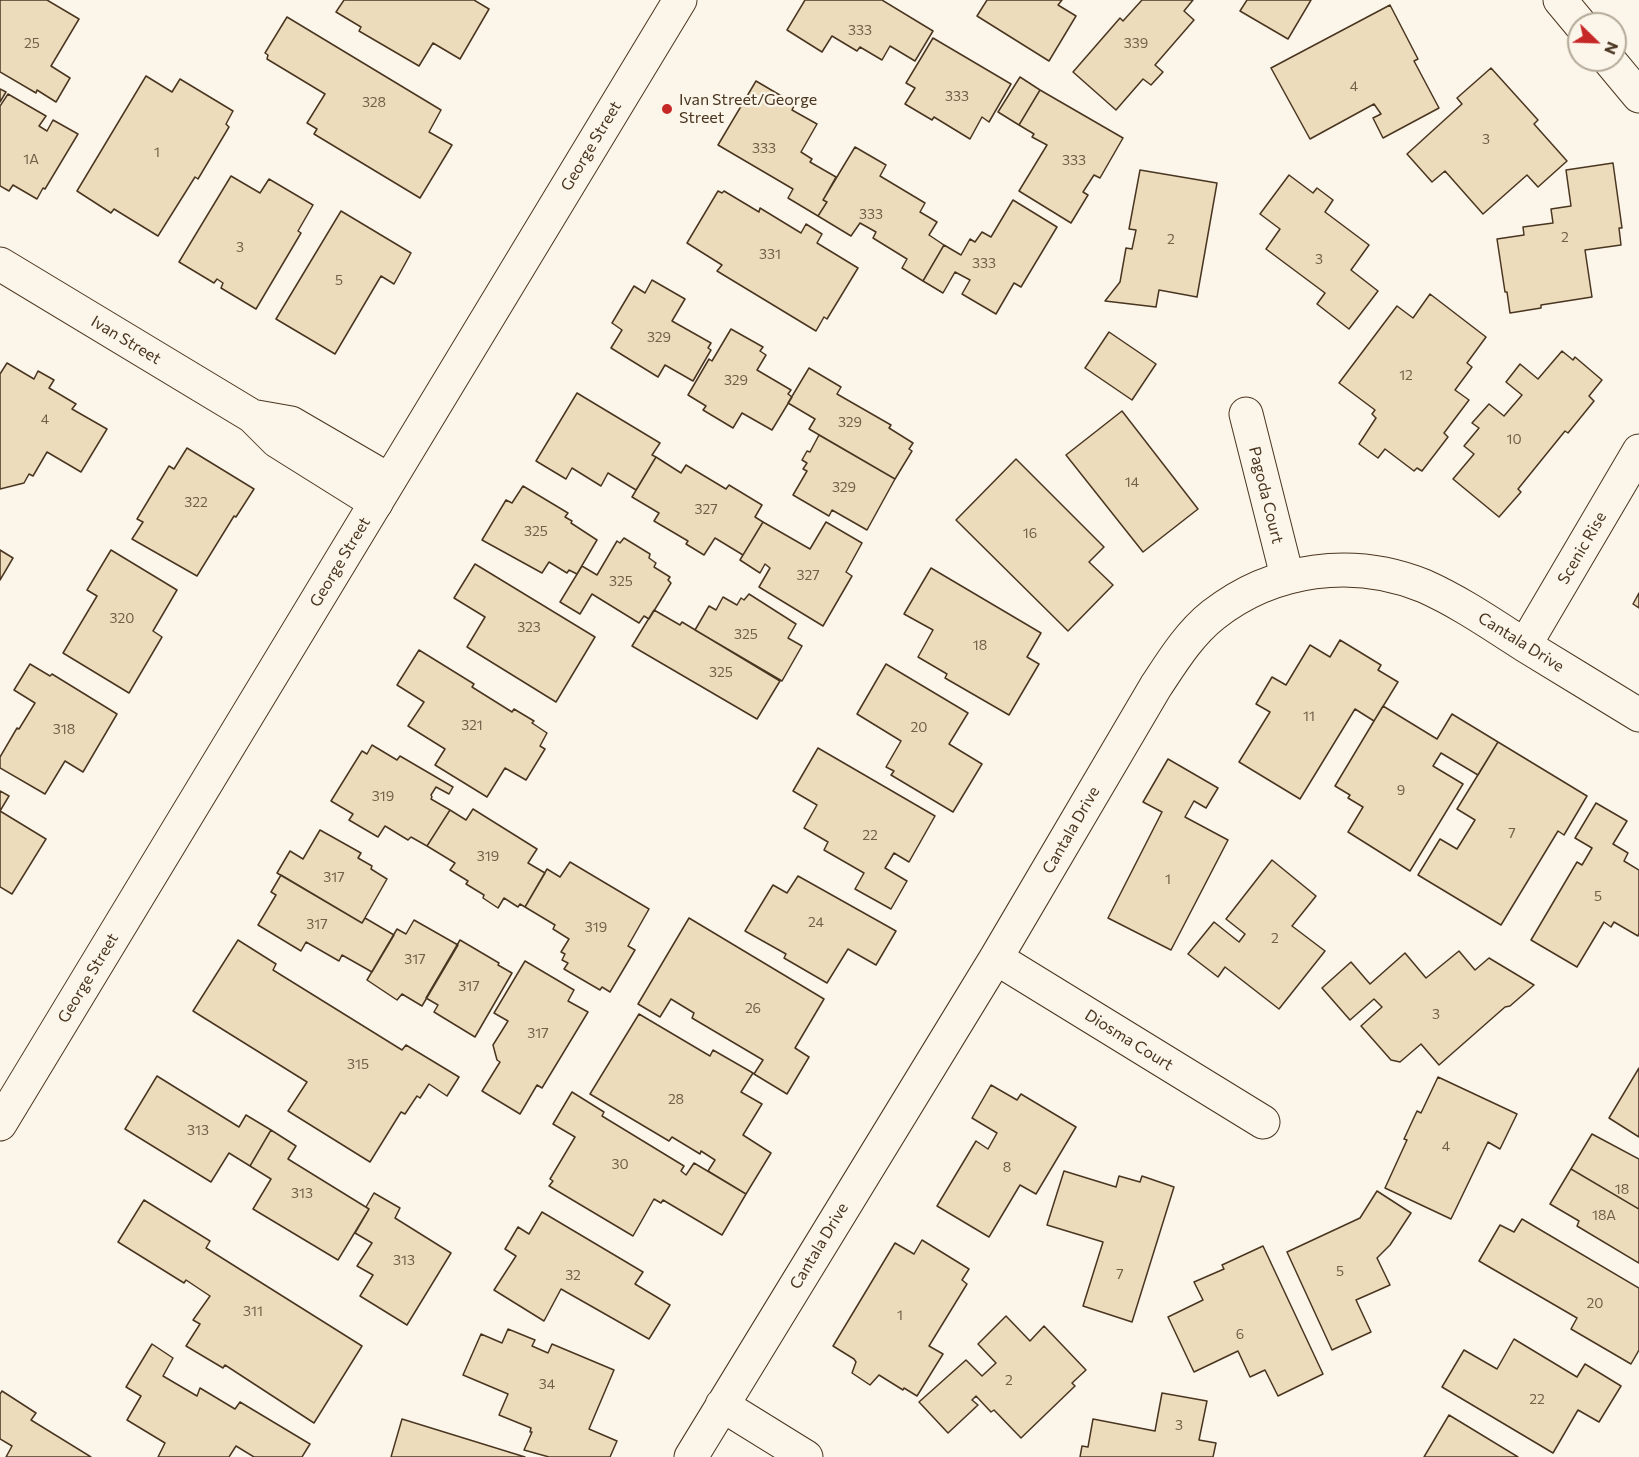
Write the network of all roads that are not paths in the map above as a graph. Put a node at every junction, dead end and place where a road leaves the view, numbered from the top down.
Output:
1 (680, 0) edge
2 (1560, 0) edge
3 (1570, 12) edge
4 (1619, 72) edge
5 (1639, 96) edge
6 (0, 264) edge
7 (1246, 414) dead end
8 (1639, 451) edge
9 (382, 492) junction
10 (1287, 576) junction
11 (1525, 645) junction
12 (1639, 715) edge
13 (996, 958) junction
14 (1263, 1122) dead end
15 (0, 1124) edge
16 (722, 1405) junction
17 (691, 1457) edge
18 (807, 1457) edge

1 - 9 street, George Street
2 - 3 street
4 - 5 street
6 - 9 street, Ivan Street
7 - 10 street, Pagoda Court
8 - 11 street, Scenic Rise
9 - 15 street, George Street
10 - 11 street, Cantala Drive
10 - 13 street, Cantala Drive
11 - 12 street, Cantala Drive
13 - 14 street, Diosma Court
13 - 16 street, Cantala Drive
16 - 17 street, Cantala Drive
16 - 18 street

